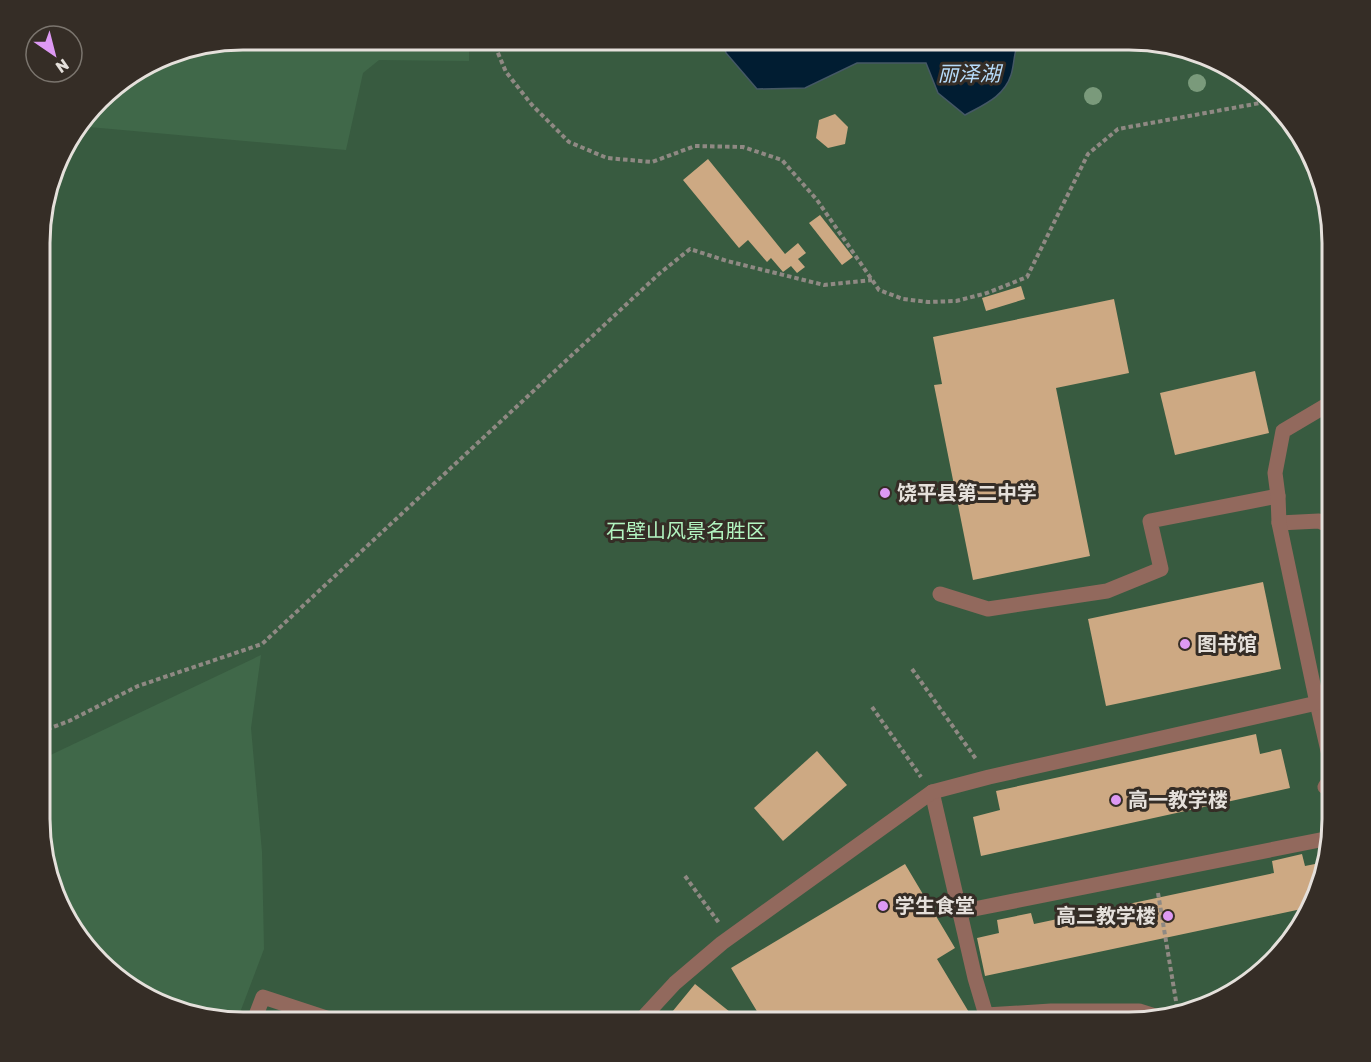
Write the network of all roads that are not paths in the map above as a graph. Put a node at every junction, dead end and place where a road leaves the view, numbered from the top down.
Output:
1 (1322, 408) edge
2 (1278, 496) junction
3 (1322, 522) edge
4 (1279, 523) junction
5 (940, 594) dead end
6 (1317, 704) junction
7 (1321, 712) edge
8 (932, 792) junction
9 (1320, 840) edge
10 (959, 912) junction
11 (257, 1012) edge
12 (309, 1012) edge
13 (648, 1012) edge
14 (980, 1012) edge
15 (1042, 1012) edge
16 (1142, 1012) edge

1 - 2 lane
2 - 4 lane
2 - 5 lane
3 - 4 lane
4 - 6 lane
6 - 7 lane
6 - 8 lane
8 - 10 lane
8 - 13 lane
9 - 10 lane
10 - 14 lane
11 - 12 lane
15 - 16 lane

